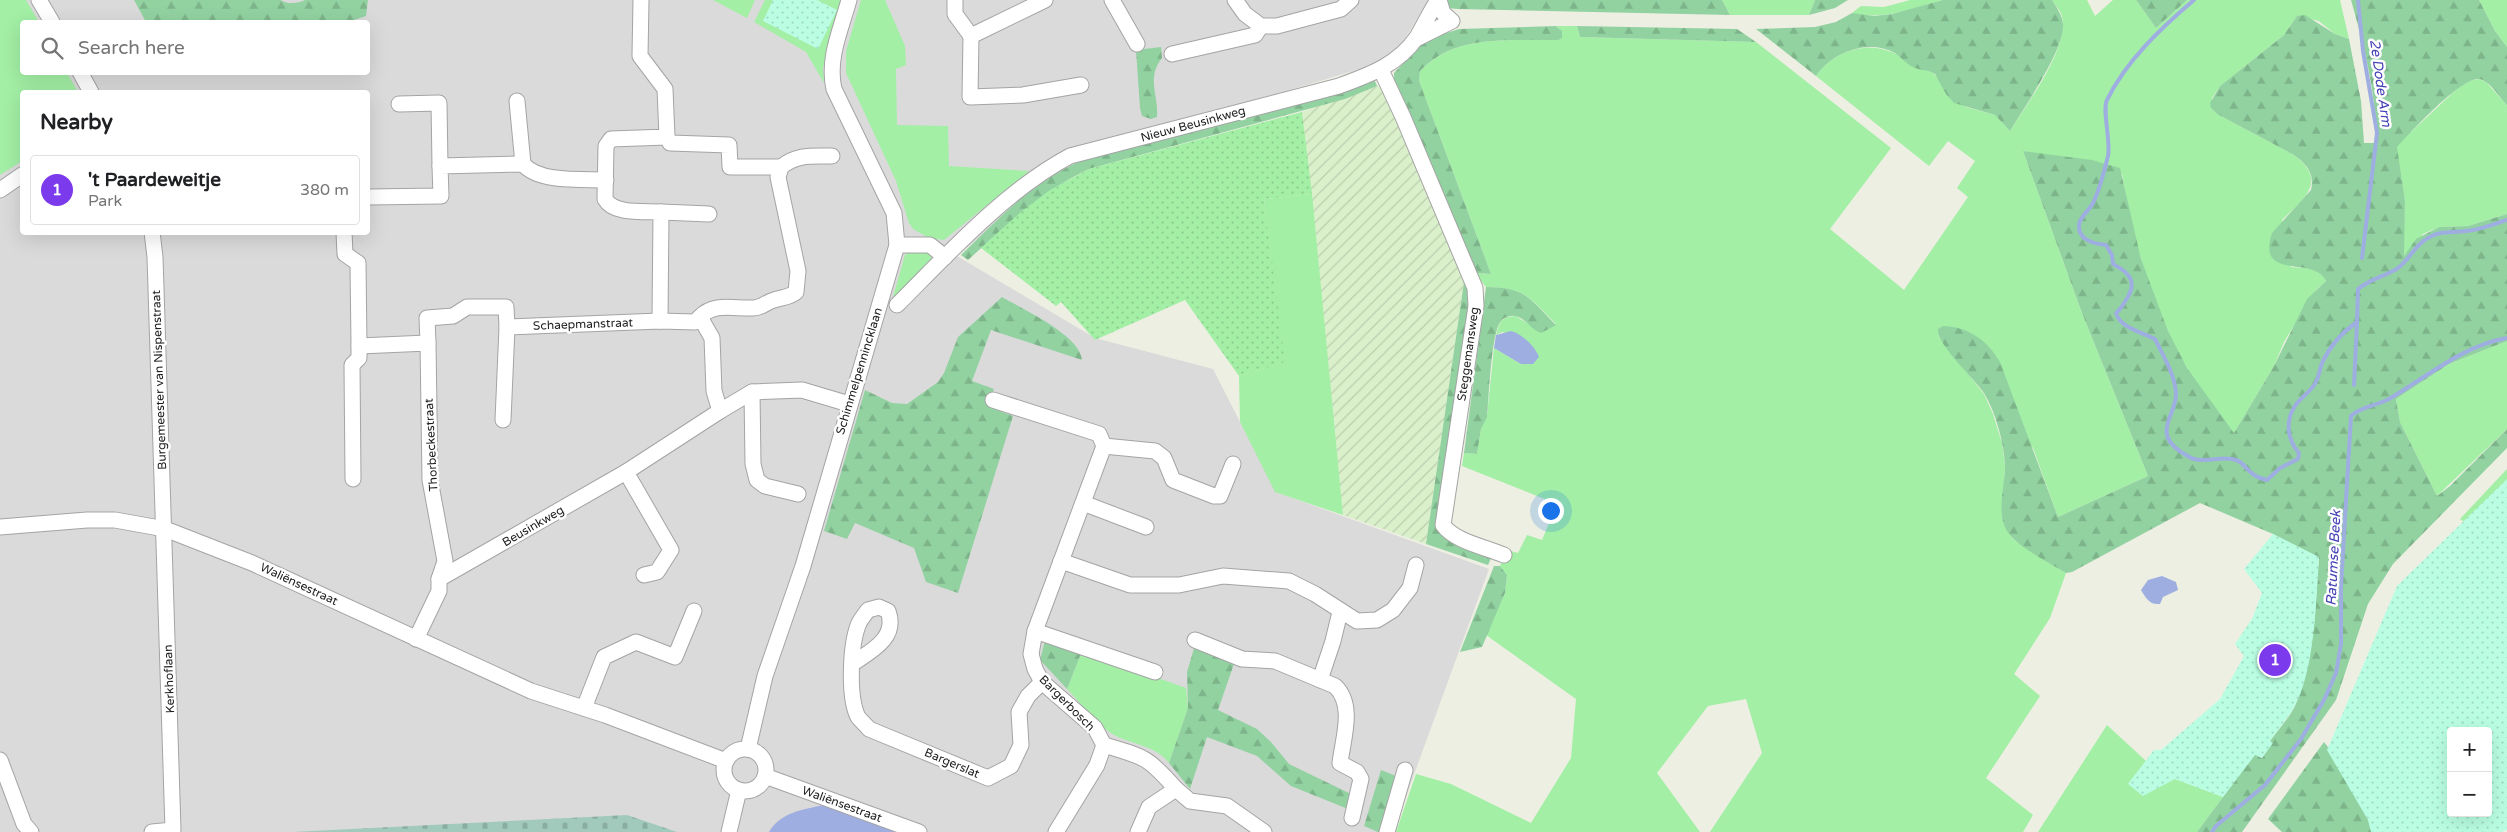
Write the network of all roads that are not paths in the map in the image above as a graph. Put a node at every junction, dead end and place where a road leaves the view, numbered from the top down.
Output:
1 (39, 0) edge
2 (641, 0) edge
3 (849, 0) edge
4 (955, 0) edge
5 (1045, 0) edge
6 (1112, 0) edge
7 (1235, 0) edge
8 (1351, 0) edge
9 (1438, 0) edge
10 (51, 20) edge
11 (1261, 26) junction
12 (971, 36) junction
13 (1416, 39) junction
14 (1137, 44) dead end
15 (1172, 54) dead end
16 (1381, 70) junction
17 (82, 75) edge
18 (1081, 85) dead end
19 (90, 90) edge
20 (517, 101) dead end
21 (399, 104) dead end
22 (667, 138) junction
23 (832, 156) dead end
24 (523, 164) junction
25 (440, 166) junction
26 (781, 168) junction
27 (20, 176) edge
28 (606, 180) junction
29 (0, 190) edge
30 (370, 198) edge
31 (661, 212) junction
32 (709, 214) dead end
33 (152, 235) edge
34 (344, 235) edge
35 (897, 244) junction
36 (945, 257) junction
37 (897, 305) dead end
38 (700, 317) junction
39 (660, 321) junction
40 (506, 327) junction
41 (428, 343) junction
42 (359, 346) junction
43 (752, 392) junction
44 (994, 400) dead end
45 (849, 404) junction
46 (720, 411) junction
47 (503, 420) dead end
48 (1104, 446) junction
49 (1233, 464) dead end
50 (626, 472) junction
51 (354, 478) dead end
52 (798, 494) dead end
53 (1083, 503) junction
54 (0, 513) edge
55 (1146, 526) dead end
56 (0, 527) edge
57 (165, 528) junction
58 (1504, 555) dead end
59 (1061, 561) junction
60 (1416, 565) dead end
61 (644, 575) dead end
62 (439, 579) junction
63 (694, 611) dead end
64 (1340, 612) junction
65 (1035, 631) junction
66 (416, 639) junction
67 (1195, 640) dead end
68 (852, 664) dead end
69 (1155, 672) dead end
70 (1320, 680) junction
71 (1042, 682) junction
72 (584, 708) junction
73 (1104, 745) junction
74 (748, 749) junction
75 (0, 760) edge
76 (726, 761) junction
77 (1406, 770) dead end
78 (765, 776) junction
79 (1176, 789) junction
80 (739, 790) junction
81 (1352, 818) dead end
82 (1249, 827) edge
83 (31, 832) edge
84 (152, 832) edge
85 (729, 832) edge
86 (919, 832) edge
87 (1056, 832) edge
88 (1138, 832) edge
89 (1264, 832) edge
90 (1387, 832) edge

1 - 10 street
2 - 22 street
3 - 35 street, Schimmelpennincklaan
4 - 12 street
5 - 12 street
6 - 14 street
7 - 11 street
8 - 11 street
9 - 13 street, Nieuw Beusinkweg
9 - 13 street
11 - 15 street
12 - 18 street
13 - 16 street, Nieuw Beusinkweg
16 - 36 street, Nieuw Beusinkweg
16 - 58 street, Steggemansweg
17 - 19 street
20 - 24 street
21 - 25 street
22 - 26 street
22 - 28 street
23 - 26 street
24 - 25 street
24 - 28 street
25 - 30 street
26 - 38 street, Schaepmanstraat
27 - 29 street
28 - 31 street
31 - 32 street
31 - 39 street
33 - 57 street, Burgemeester van Nispenstraat
34 - 42 street
35 - 36 street
35 - 45 street, Schimmelpennincklaan
36 - 37 street, Nieuw Beusinkweg
38 - 39 street, Schaepmanstraat
38 - 46 street
39 - 40 street, Schaepmanstraat
40 - 41 street
40 - 47 street
41 - 42 street
41 - 62 street, Thorbeckestraat
42 - 51 street
43 - 45 street
43 - 46 street
43 - 52 street
44 - 48 street
45 - 74 street, Schimmelpennincklaan
46 - 50 street, Beusinkweg
48 - 49 street
48 - 53 street, Bargerbosch
50 - 61 street
50 - 62 street, Beusinkweg
53 - 55 street
53 - 59 street, Bargerbosch
54 - 56 street
56 - 57 street, Waliënsestraat
57 - 66 street, Waliënsestraat
57 - 84 street, Kerkhoflaan
59 - 64 street
59 - 65 street, Bargerbosch
60 - 64 street
62 - 66 street, Thorbeckestraat
63 - 72 street
64 - 70 street
65 - 69 street
65 - 71 street, Bargerbosch
66 - 72 street, Waliënsestraat
67 - 70 street
68 - 71 street, Bargerslat
70 - 81 street
71 - 73 street, Bargerbosch
72 - 76 street, Waliënsestraat
73 - 79 street
73 - 87 street
74 - 76 street
74 - 78 street
75 - 83 street
76 - 80 street
77 - 90 street
78 - 80 street
78 - 86 street, Waliënsestraat
79 - 82 street
79 - 88 street
80 - 85 street
82 - 89 street

